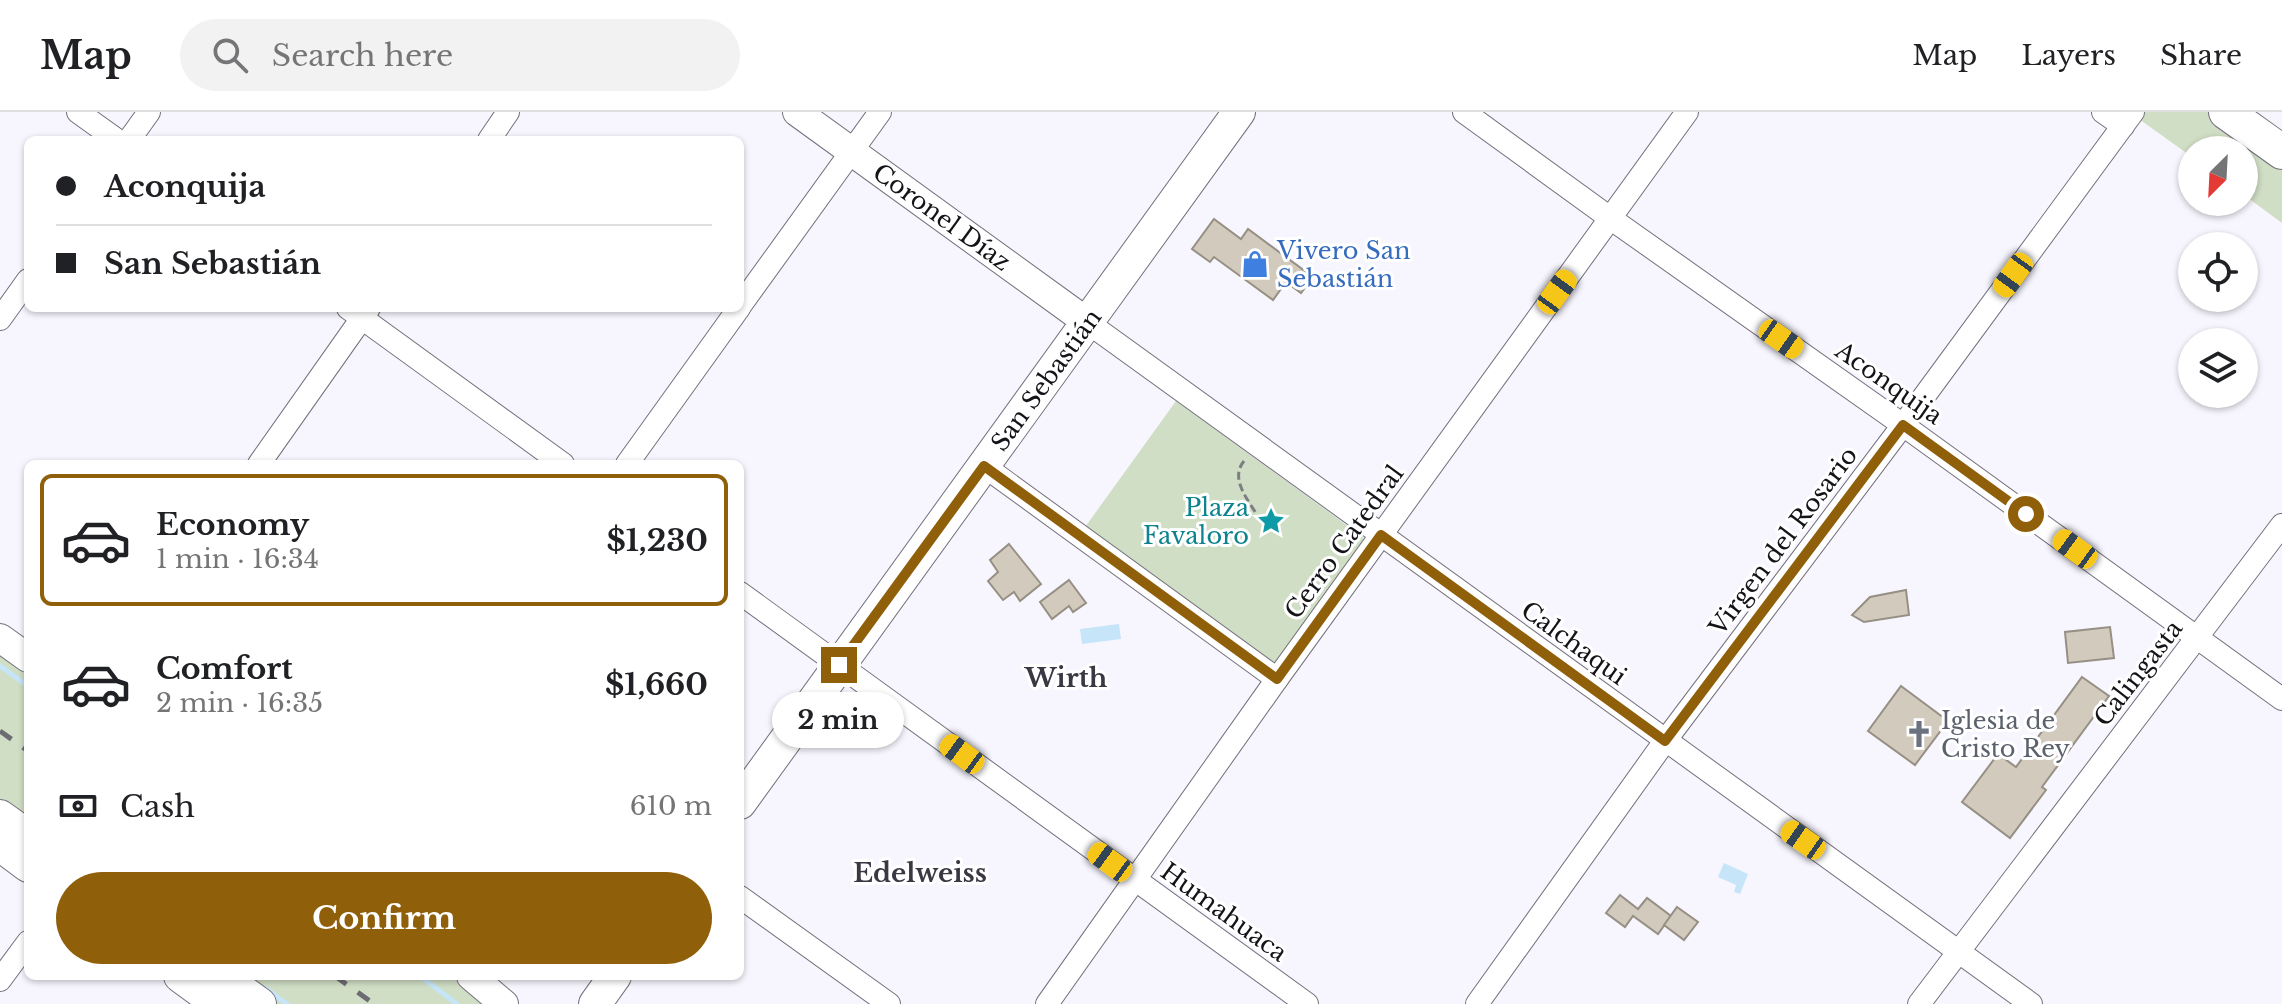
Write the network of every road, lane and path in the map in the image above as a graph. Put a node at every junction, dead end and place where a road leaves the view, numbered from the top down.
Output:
1 (78, 112) edge
2 (149, 112) edge
3 (508, 112) edge
4 (797, 112) edge
5 (880, 112) edge
6 (1239, 112) edge
7 (1464, 112) edge
8 (1687, 112) edge
9 (2103, 112) edge
10 (2226, 112) edge
11 (2128, 119) edge
12 (111, 136) edge
13 (132, 136) edge
14 (492, 136) edge
15 (852, 151) junction
16 (2282, 152) edge
17 (1610, 218) junction
18 (24, 286) edge
19 (744, 301) edge
20 (359, 312) edge
21 (361, 312) edge
22 (736, 312) edge
23 (0, 319) edge
24 (1087, 322) junction
25 (1903, 425) junction
26 (1257, 445) junction
27 (262, 460) edge
28 (558, 460) edge
29 (630, 460) edge
30 (984, 466) junction
31 (1259, 518) dead end
32 (2282, 525) edge
33 (1381, 535) junction
34 (744, 596) edge
35 (0, 638) edge
36 (2198, 638) junction
37 (24, 655) edge
38 (839, 665) junction
39 (1277, 679) junction
40 (2282, 699) edge
41 (1665, 741) junction
42 (744, 797) edge
43 (0, 816) edge
44 (24, 833) edge
45 (0, 845) edge
46 (24, 863) edge
47 (1135, 879) junction
48 (744, 900) edge
49 (24, 947) edge
50 (1957, 950) junction
51 (0, 980) edge
52 (185, 980) edge
53 (227, 980) edge
54 (476, 980) edge
55 (612, 980) edge
56 (218, 1004) edge
57 (260, 1004) edge
58 (504, 1004) edge
59 (595, 1004) edge
60 (889, 1004) edge
61 (1047, 1004) edge
62 (1307, 1004) edge
63 (1477, 1004) edge
64 (1919, 1004) edge
65 (2031, 1004) edge

1 - 12 street
2 - 13 street
3 - 14 street
4 - 15 street, Coronel Díaz
5 - 15 street
6 - 24 main road, San Sebastián
7 - 17 street, Aconquija
8 - 17 street, Cerro Catedral
9 - 11 street
10 - 16 main road
11 - 25 street, Virgen del Rosario
15 - 19 street
15 - 24 street, Coronel Díaz
17 - 25 street, Aconquija
17 - 33 street, Cerro Catedral
18 - 23 street
20 - 27 street
21 - 28 street
22 - 29 street
24 - 26 street, Calchaqui
24 - 30 main road, San Sebastián
25 - 36 street, Aconquija
25 - 41 street, Virgen del Rosario
26 - 31 path
26 - 33 street, Calchaqui
30 - 38 main road, San Sebastián
30 - 39 street
32 - 36 street, Calingasta
33 - 39 street, Cerro Catedral
33 - 41 street, Calchaqui
34 - 38 street, Humahuaca
35 - 37 street
36 - 40 street, Aconquija
36 - 50 street, Calingasta
38 - 42 main road, San Sebastián
38 - 47 street, Humahuaca
39 - 47 street, Cerro Catedral
41 - 50 street, Calchaqui
41 - 63 street, Virgen del Rosario
43 - 44 main road
45 - 46 main road
47 - 61 street, Cerro Catedral
47 - 62 street, Humahuaca
48 - 60 street
49 - 51 street
50 - 64 street, Calingasta
50 - 65 street, Calchaqui
52 - 56 main road
53 - 57 main road
54 - 58 street
55 - 59 main road

